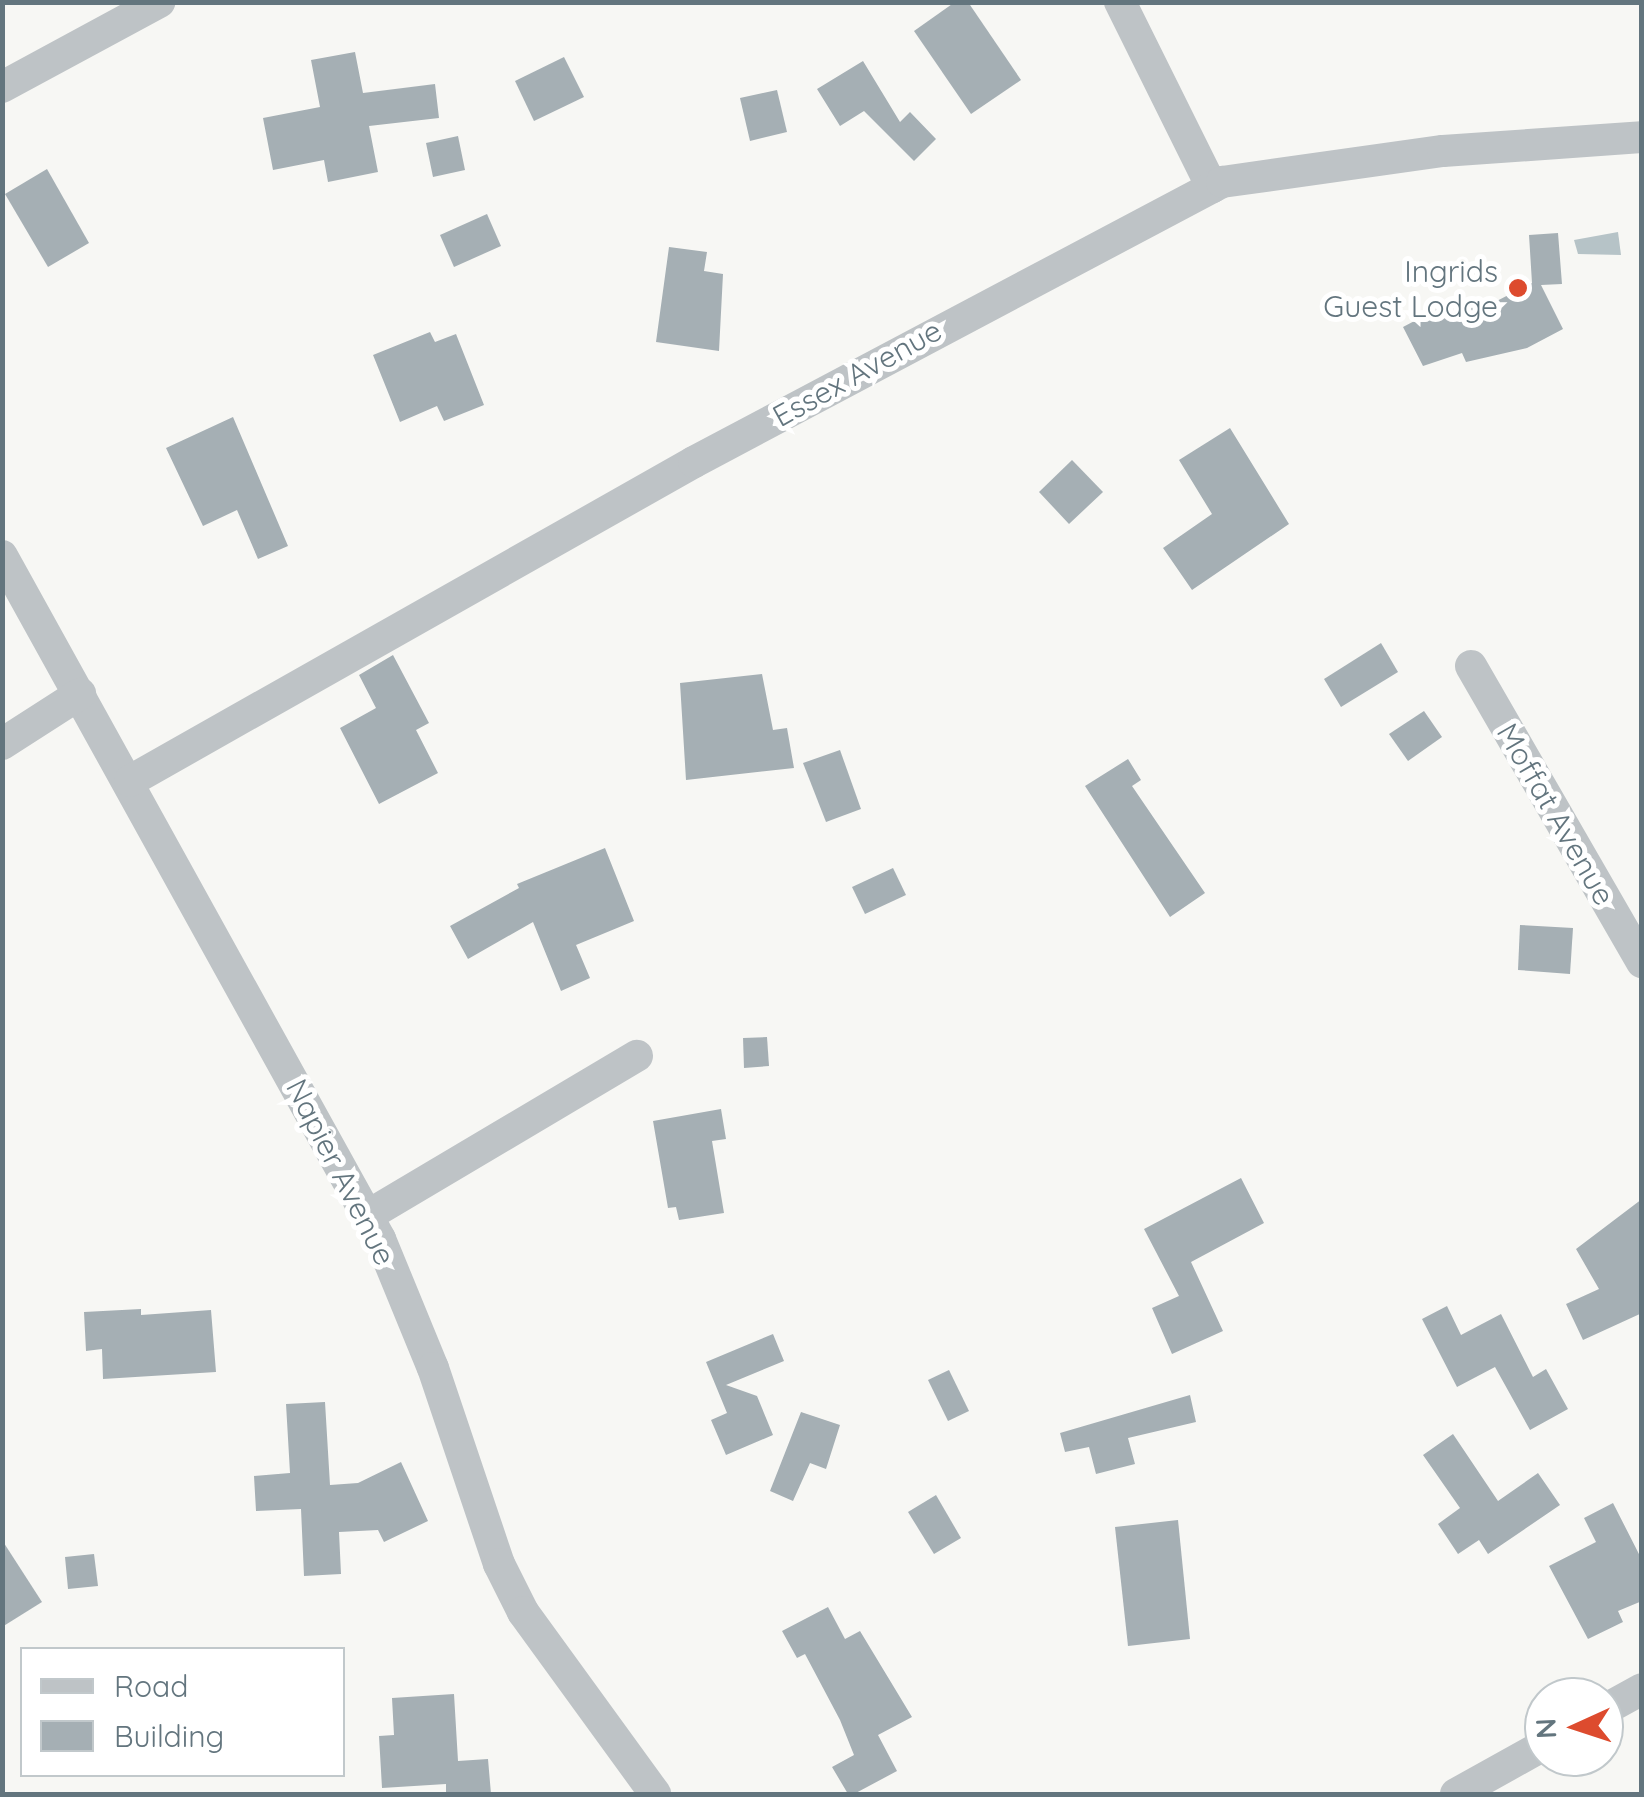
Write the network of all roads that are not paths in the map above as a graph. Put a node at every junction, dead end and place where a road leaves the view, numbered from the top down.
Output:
1 (159, 2) edge
2 (1120, 2) edge
3 (2, 87) edge
4 (1642, 137) edge
5 (1212, 186) junction
6 (2, 556) edge
7 (1471, 666) dead end
8 (80, 694) junction
9 (2, 744) edge
10 (130, 780) junction
11 (1642, 962) edge
12 (638, 1056) dead end
13 (367, 1216) junction
14 (1524, 1755) edge
15 (654, 1794) edge
16 (1456, 1794) edge

1 - 3 street
2 - 5 street
4 - 5 street, Essex Avenue
5 - 10 street, Essex Avenue
6 - 8 street, Napier Avenue
7 - 11 street, Moffat Avenue
8 - 9 street
8 - 10 street, Napier Avenue
10 - 13 street, Napier Avenue
12 - 13 street
13 - 15 street, Napier Avenue
14 - 16 street

